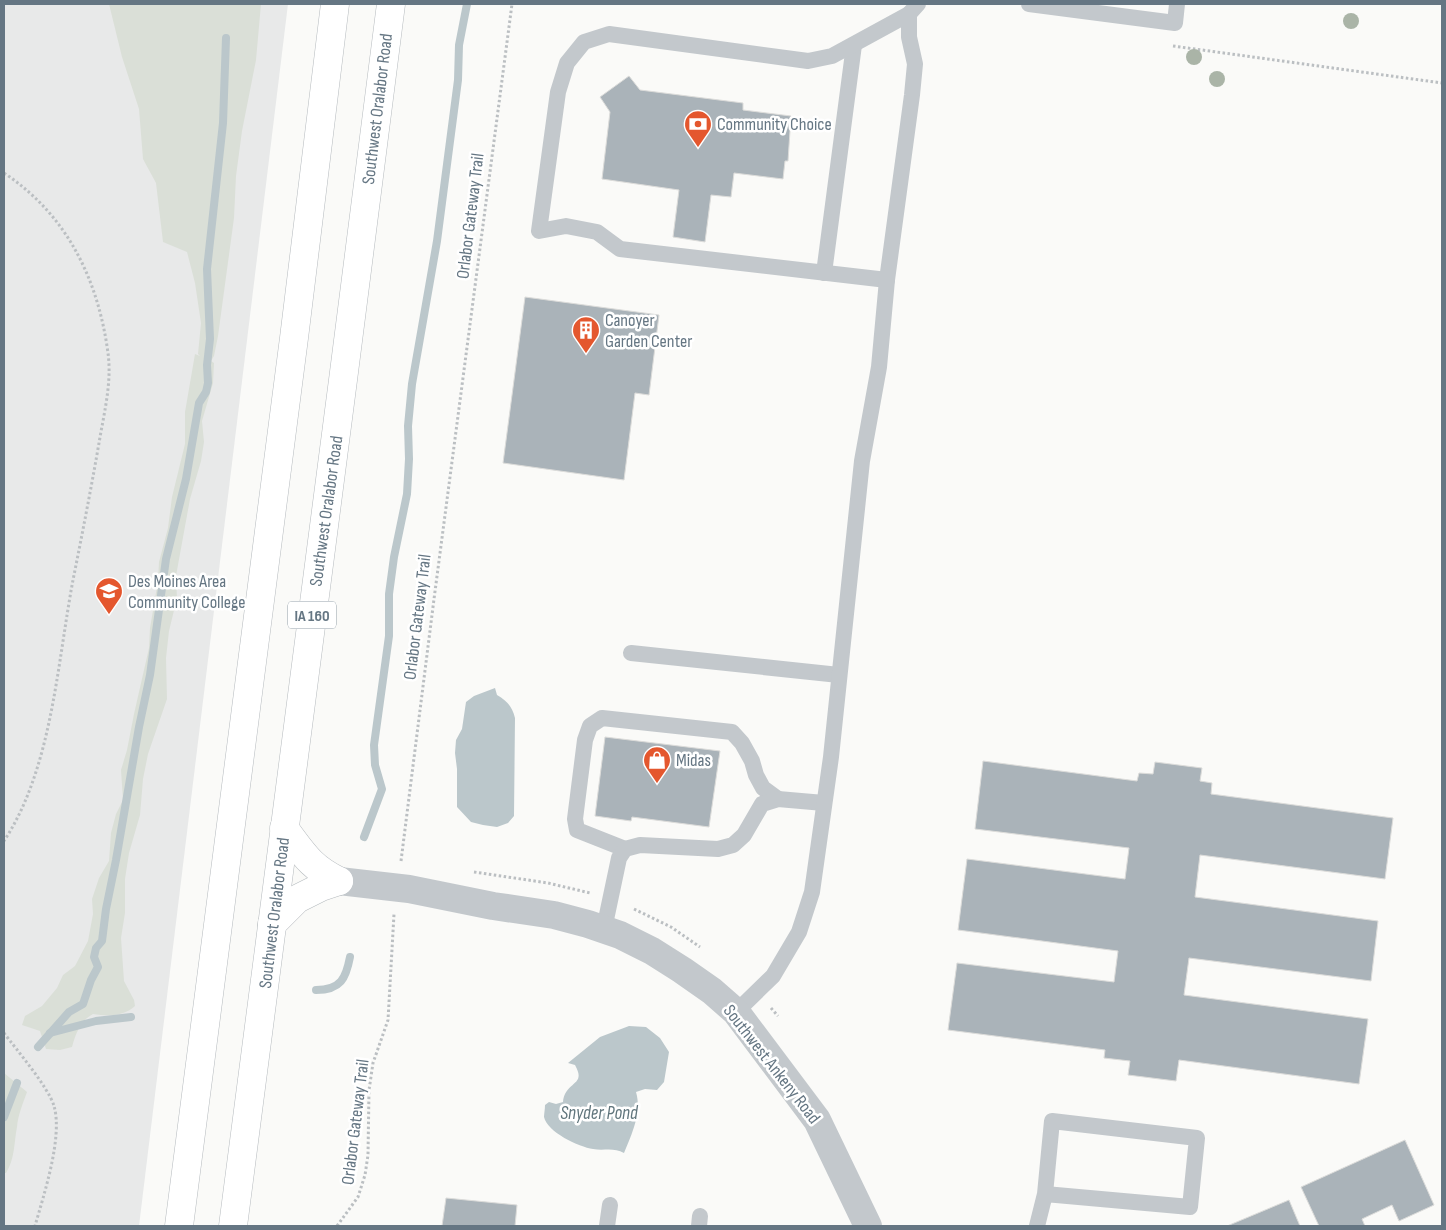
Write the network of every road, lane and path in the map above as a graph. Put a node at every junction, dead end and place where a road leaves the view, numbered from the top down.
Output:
1 (335, 4) edge
2 (391, 4) edge
3 (512, 4) edge
4 (1028, 4) edge
5 (1178, 4) edge
6 (914, 9) edge
7 (854, 45) junction
8 (1170, 46) dead end
9 (1442, 83) edge
10 (4, 173) edge
11 (824, 273) junction
12 (886, 280) junction
13 (631, 653) dead end
14 (839, 675) junction
15 (778, 799) junction
16 (824, 803) junction
17 (284, 828) junction
18 (4, 841) edge
19 (625, 849) junction
20 (339, 881) junction
21 (396, 888) junction
22 (272, 924) junction
23 (604, 930) junction
24 (736, 1012) junction
25 (4, 1033) edge
26 (1045, 1194) junction
27 (610, 1205) dead end
28 (35, 1226) edge
29 (179, 1226) edge
30 (233, 1226) edge
31 (337, 1226) edge
32 (607, 1226) edge
33 (868, 1226) edge
34 (1037, 1226) edge

1 - 29 main road
2 - 17 main road, Southwest Oralabor Road / IA 160
3 - 21 path, Orlabor Gateway Trail
4 - 5 lane
6 - 7 lane
6 - 12 lane
7 - 11 lane
7 - 11 lane
8 - 9 path
10 - 18 path
11 - 12 lane
12 - 14 lane
13 - 14 lane
14 - 16 lane
15 - 16 lane
15 - 19 lane
15 - 19 lane
16 - 24 lane
17 - 20 main road
17 - 22 main road, Southwest Oralabor Road / IA 160
19 - 23 lane
20 - 21 street, Southwest Ankeny Road
20 - 22 main road
21 - 23 street, Southwest Ankeny Road
21 - 31 path, Orlabor Gateway Trail
22 - 30 main road, Southwest Oralabor Road / IA 160
23 - 24 street, Southwest Ankeny Road
24 - 33 street, Southwest Ankeny Road
25 - 28 path
26 - 26 lane
26 - 34 lane
27 - 32 lane

